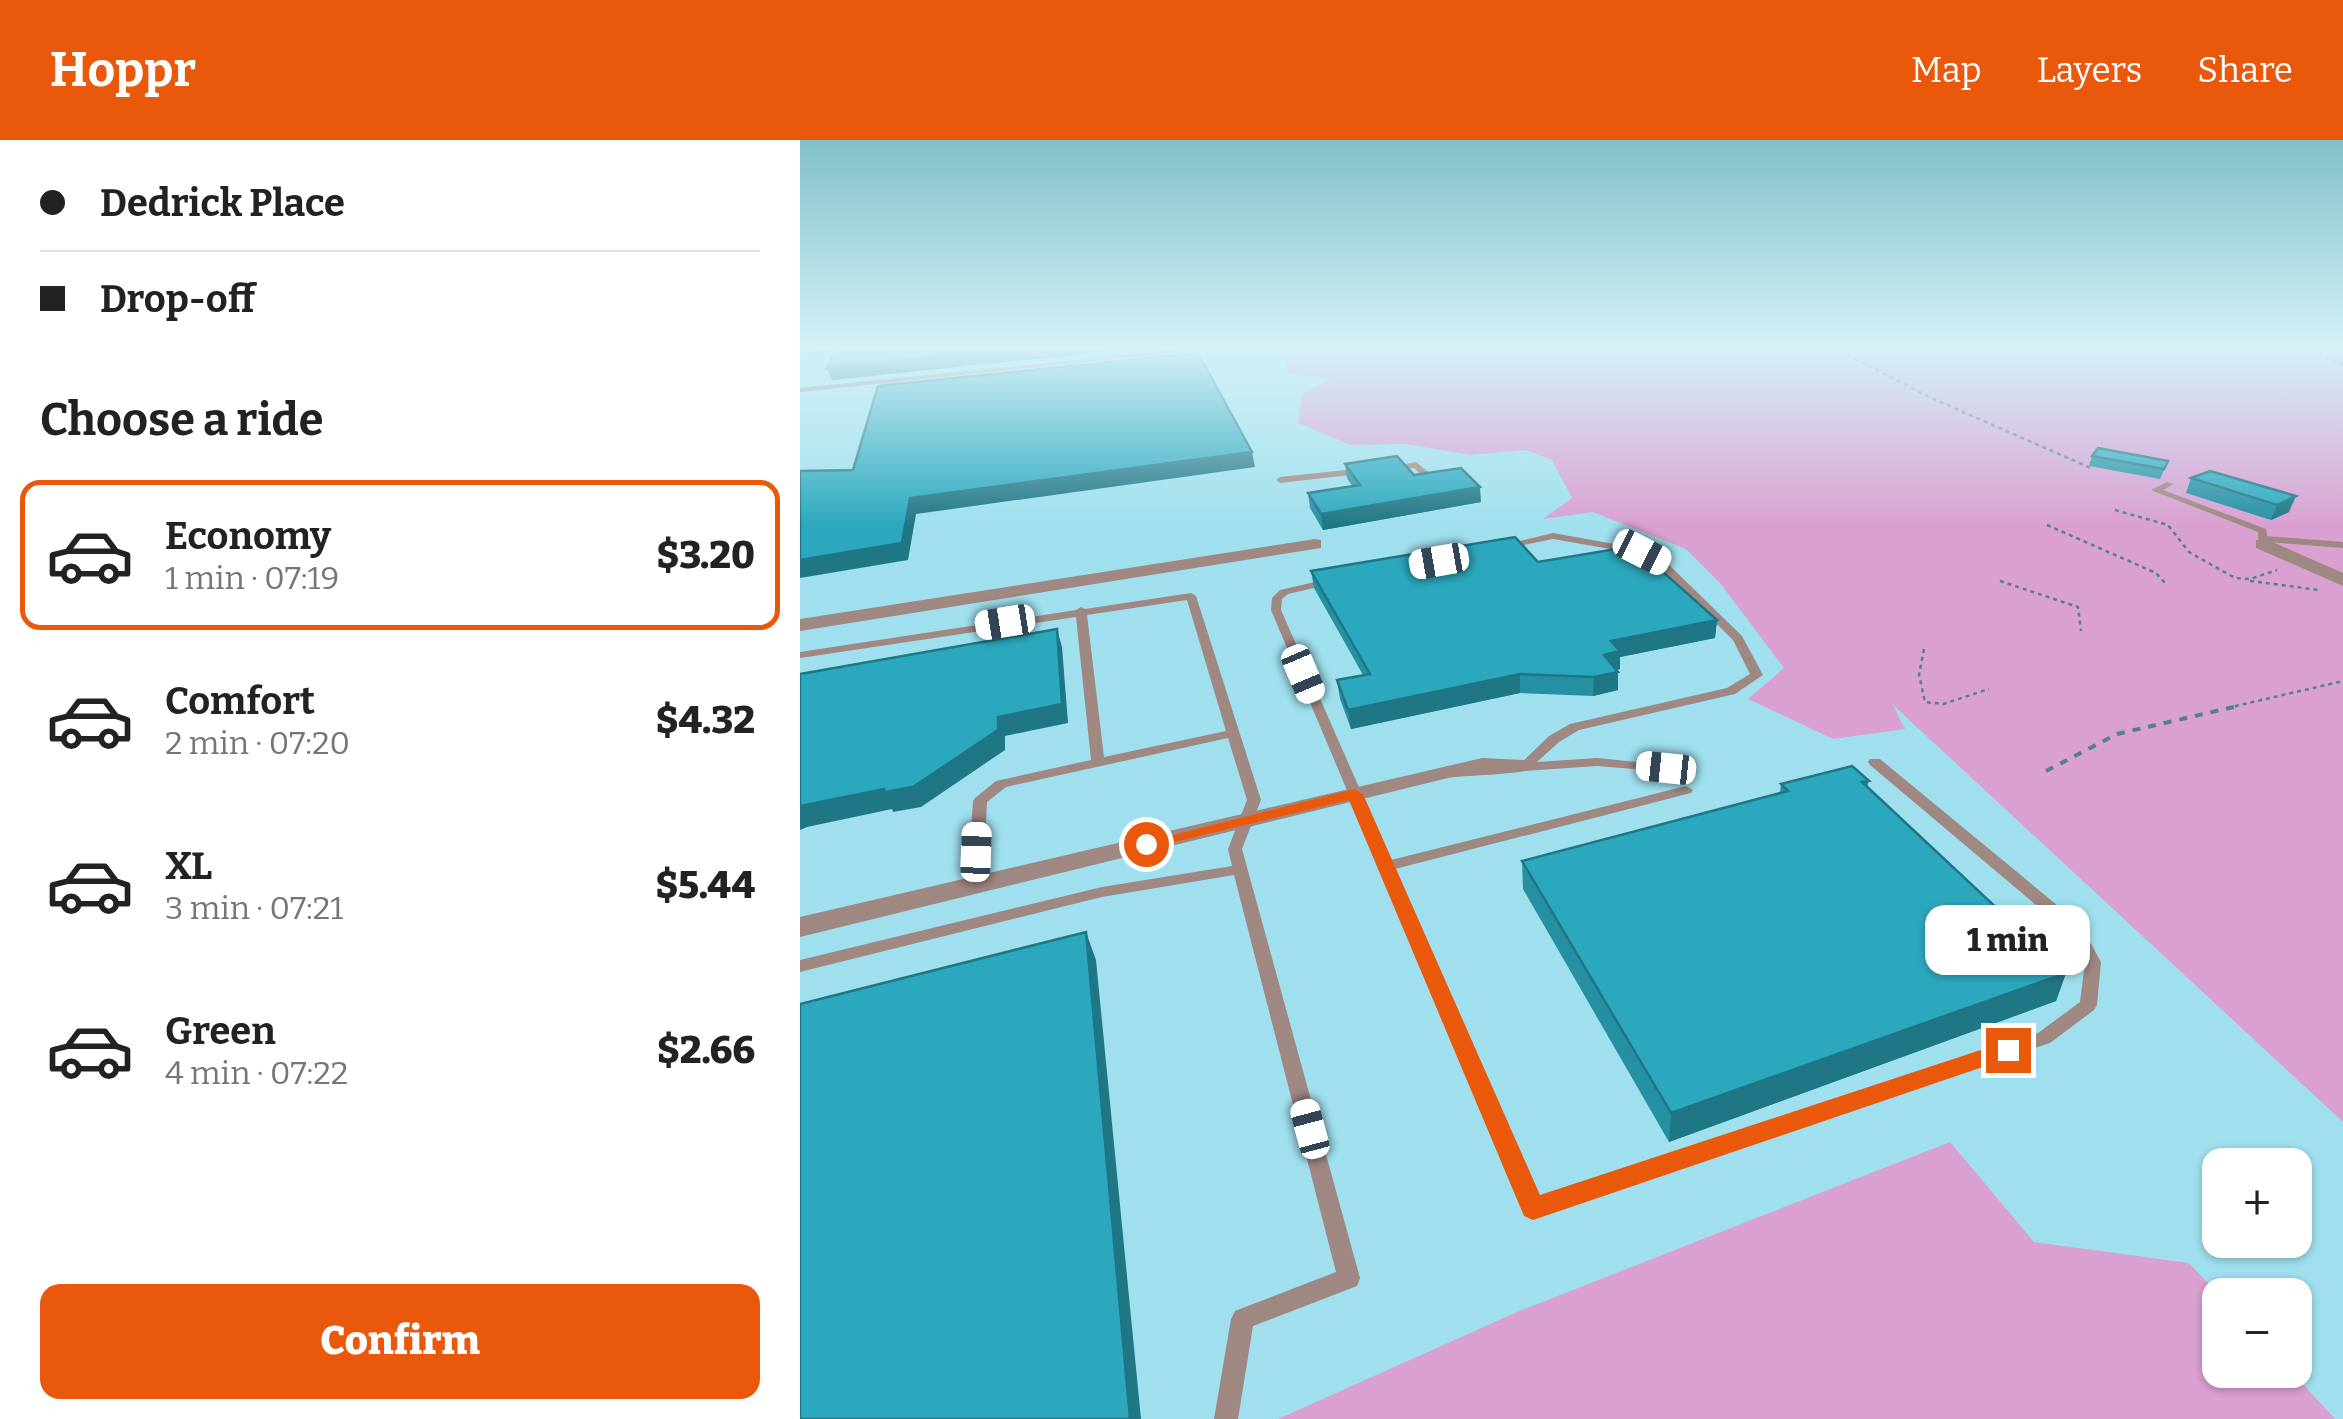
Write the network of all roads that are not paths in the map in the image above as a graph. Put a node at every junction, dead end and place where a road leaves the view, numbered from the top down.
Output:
1 (1280, 480) dead end
2 (1435, 482) edge
3 (2170, 484) dead end
4 (2263, 542) junction
5 (1316, 544) dead end
6 (2343, 545) edge
7 (1482, 553) edge
8 (1341, 579) edge
9 (2343, 580) edge
10 (1081, 610) junction
11 (800, 625) edge
12 (800, 655) edge
13 (1234, 733) junction
14 (1098, 762) junction
15 (1875, 762) dead end
16 (1524, 767) junction
17 (1666, 768) dead end
18 (1686, 790) dead end
19 (1354, 794) junction
20 (1250, 819) junction
21 (1387, 866) junction
22 (1240, 869) junction
23 (975, 885) junction
24 (800, 927) edge
25 (800, 966) edge
26 (1226, 1419) edge

1 - 2 lane
3 - 4 lane
4 - 6 lane
4 - 9 street
5 - 11 street
7 - 16 lane
8 - 19 lane
10 - 12 lane
10 - 13 lane
10 - 14 lane
13 - 14 lane
13 - 20 lane
14 - 23 lane
15 - 21 lane
16 - 17 lane
16 - 19 street
18 - 21 lane
19 - 20 street
19 - 21 lane
20 - 22 lane
20 - 23 street
22 - 25 lane
22 - 26 lane
23 - 24 street

